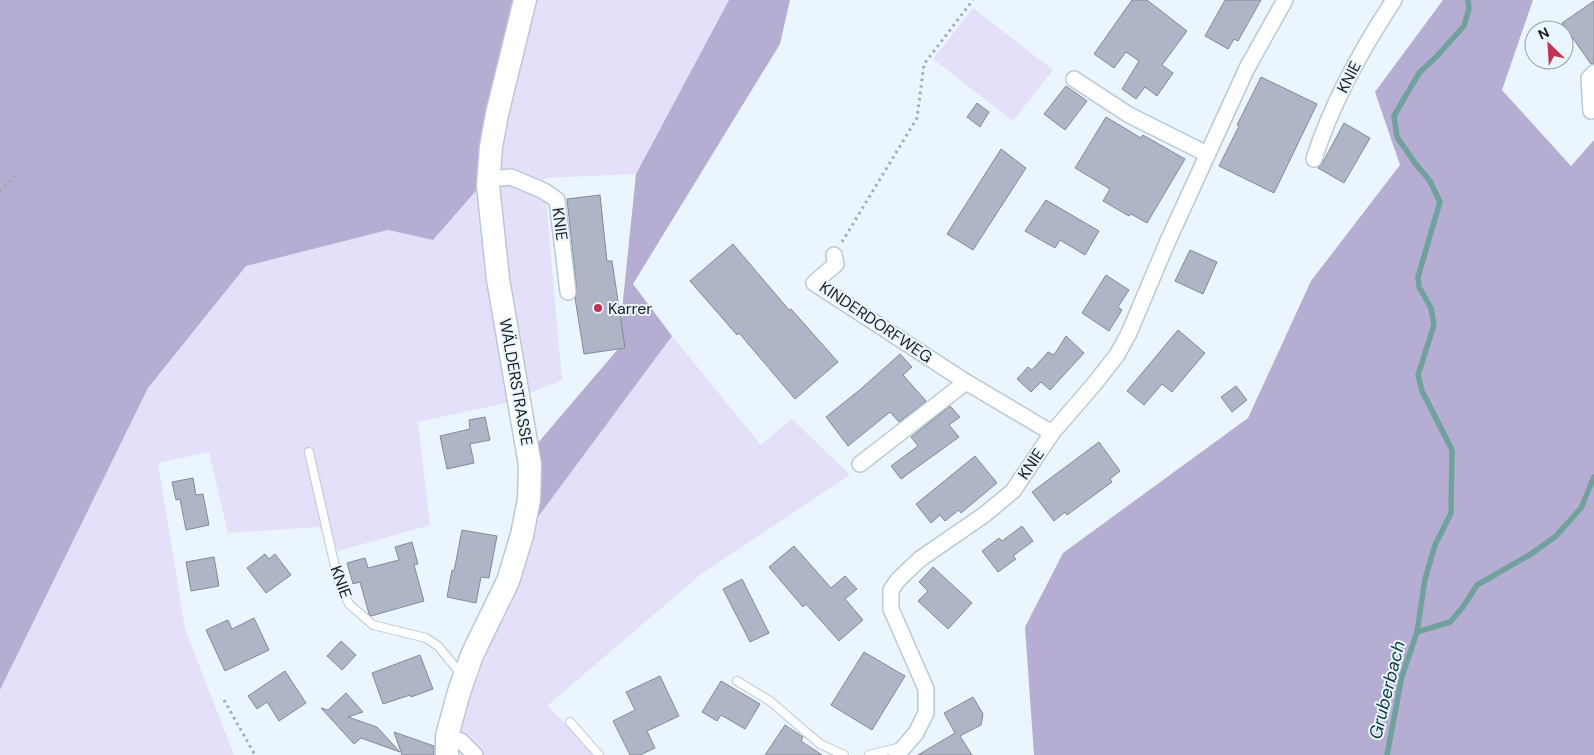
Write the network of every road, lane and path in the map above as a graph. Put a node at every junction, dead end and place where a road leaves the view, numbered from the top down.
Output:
1 (525, 0) edge
2 (973, 0) edge
3 (1285, 0) edge
4 (1394, 0) edge
5 (1594, 73) edge
6 (1074, 79) dead end
7 (1591, 110) dead end
8 (1207, 154) junction
9 (1314, 159) dead end
10 (19, 172) dead end
11 (488, 179) junction
12 (0, 191) edge
13 (834, 255) joint
14 (568, 292) dead end
15 (966, 382) junction
16 (1052, 434) junction
17 (309, 452) dead end
18 (860, 464) dead end
19 (464, 677) junction
20 (738, 681) dead end
21 (224, 700) dead end
22 (570, 722) dead end
23 (447, 746) edge
24 (901, 750) edge
25 (255, 755) edge
26 (475, 755) edge
27 (598, 755) edge
28 (844, 755) edge
29 (869, 755) edge

1 - 11 street, WÄLDERSTRASSE
2 - 13 path
3 - 8 street, KNIE
4 - 9 street, KNIE
5 - 7 street
6 - 8 street
8 - 16 street, KNIE
10 - 12 path
11 - 14 street, KNIE
11 - 19 street, WÄLDERSTRASSE
13 - 15 street, KINDERDORFWEG
15 - 16 street, KINDERDORFWEG
15 - 18 street
16 - 24 street, KNIE
17 - 19 lane, KNIE
19 - 23 street, WÄLDERSTRASSE
20 - 28 lane
21 - 25 path
22 - 27 lane
23 - 26 street
24 - 29 lane, KNIE

